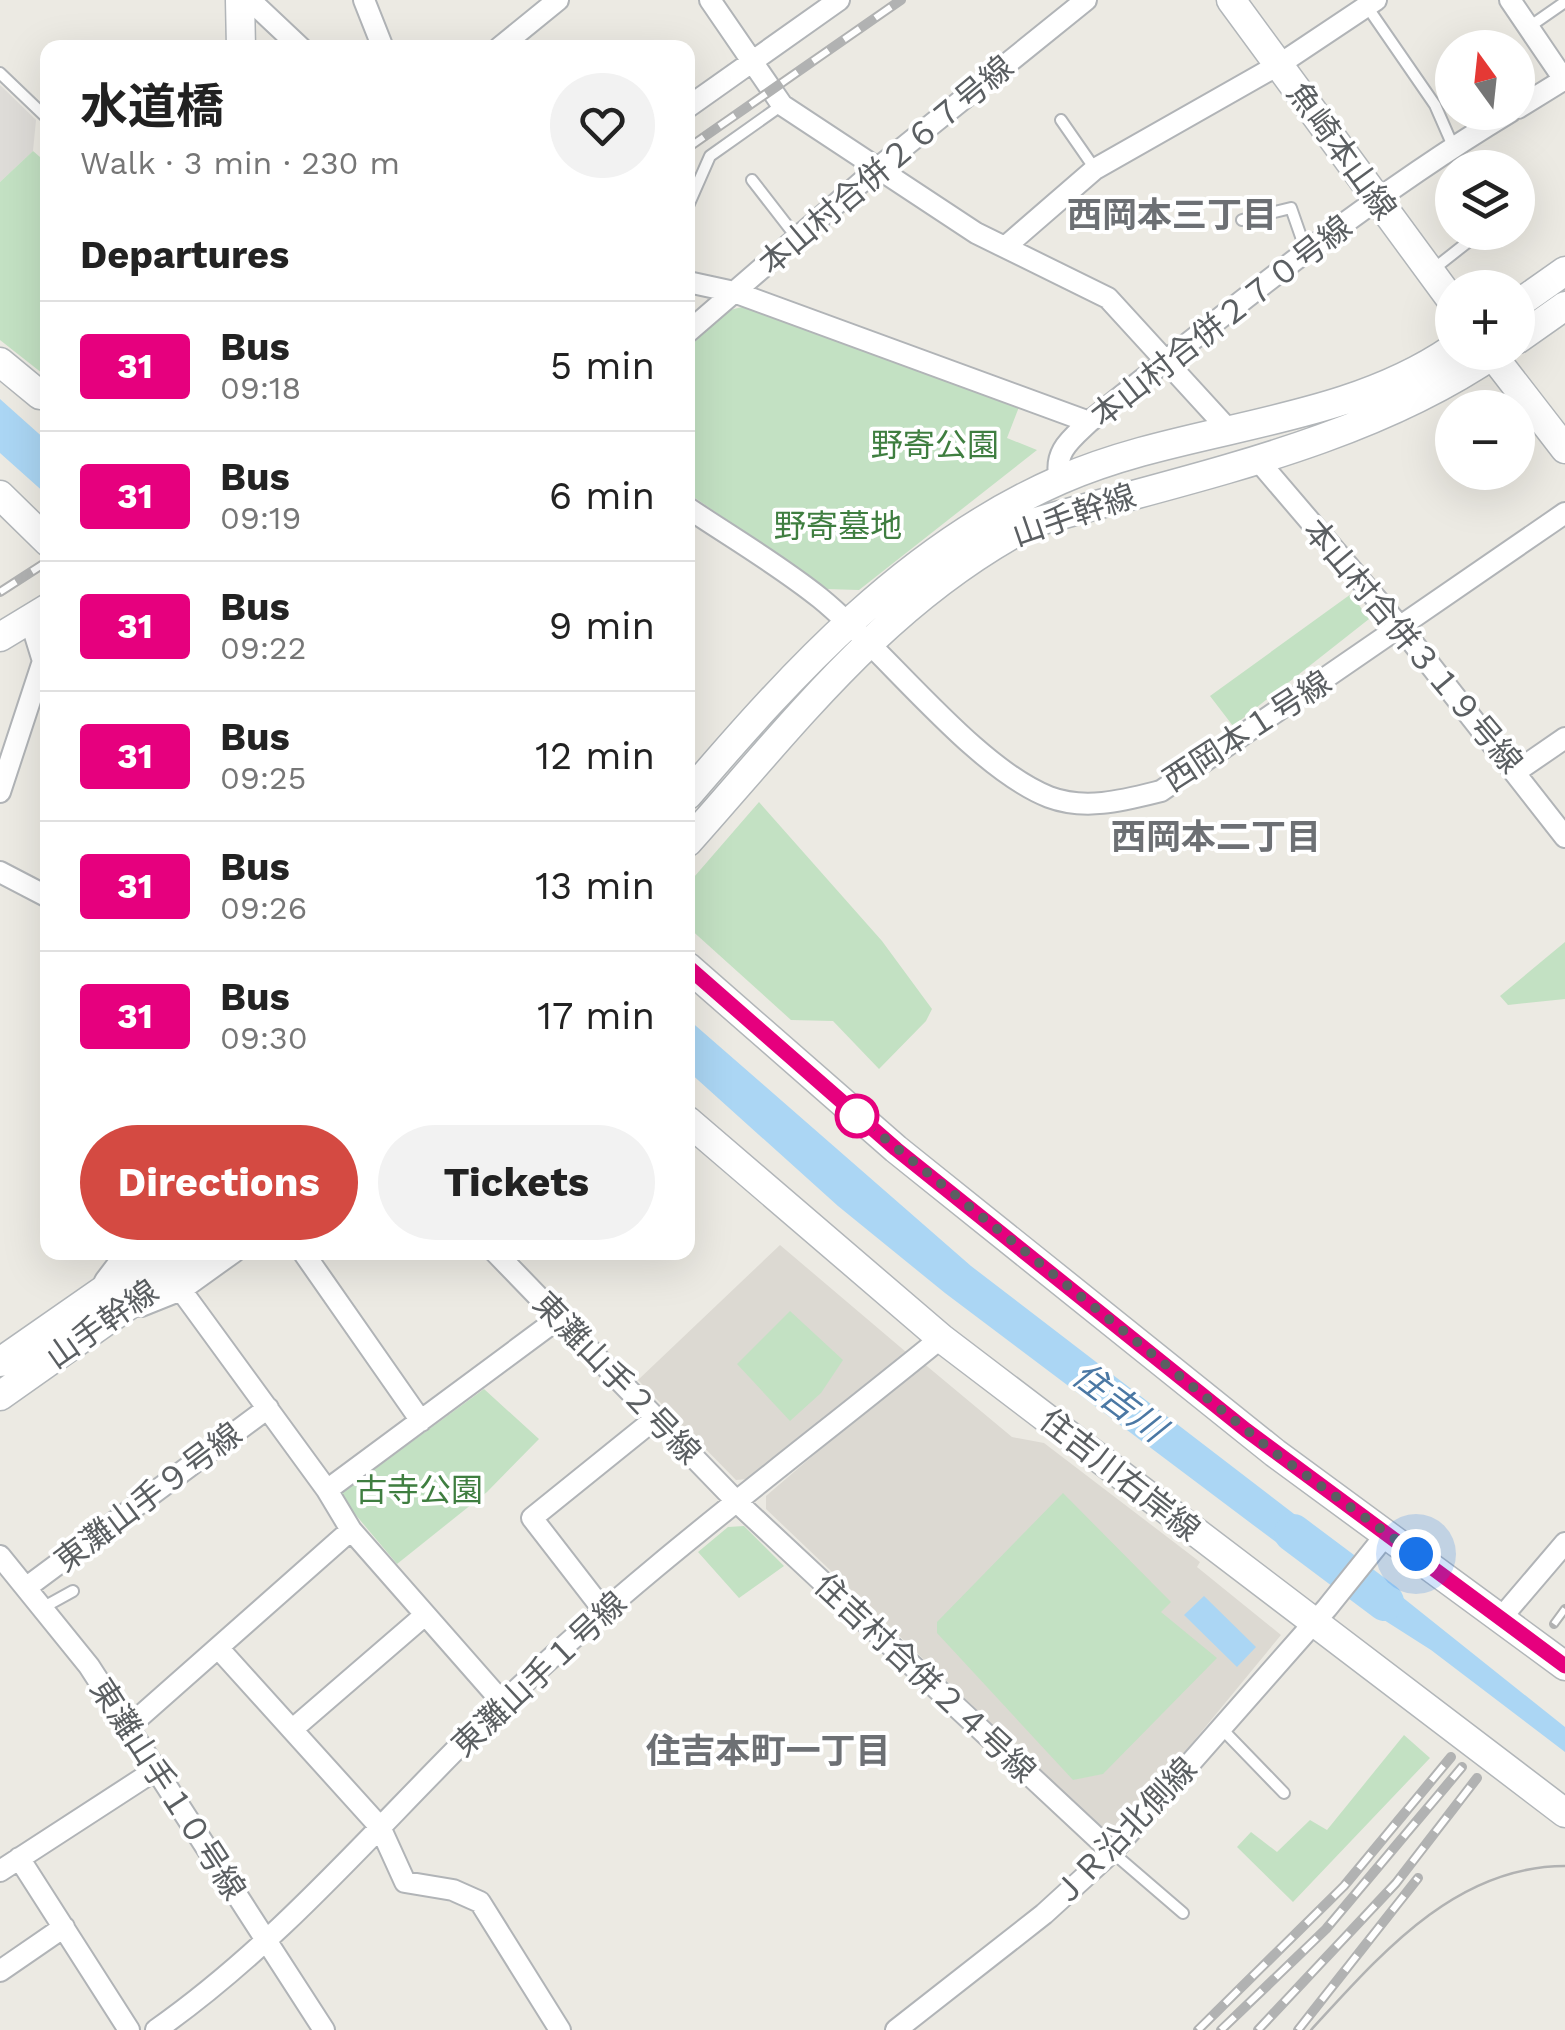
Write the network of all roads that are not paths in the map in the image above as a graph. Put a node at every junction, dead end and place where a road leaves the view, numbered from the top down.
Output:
1 (240, 0) edge
2 (250, 0) edge
3 (364, 0) edge
4 (558, 0) edge
5 (710, 0) edge
6 (840, 0) edge
7 (1086, 0) edge
8 (1510, 0) edge
9 (1237, 2) edge
10 (1369, 2) edge
11 (1565, 2) edge
12 (1529, 27) junction
13 (241, 40) edge
14 (293, 40) edge
15 (380, 40) edge
16 (509, 40) edge
17 (752, 61) junction
18 (1280, 64) junction
19 (0, 73) edge
20 (1565, 80) edge
21 (1535, 98) edge
22 (695, 102) edge
23 (782, 105) junction
24 (40, 111) edge
25 (1061, 120) dead end
26 (1480, 130) edge
27 (1453, 146) junction
28 (879, 167) junction
29 (1094, 169) junction
30 (752, 180) dead end
31 (695, 190) edge
32 (1377, 201) junction
33 (1242, 220) dead end
34 (797, 238) junction
35 (1005, 247) junction
36 (1458, 250) edge
37 (1306, 252) junction
38 (1565, 271) edge
39 (1430, 272) junction
40 (1435, 279) edge
41 (695, 284) edge
42 (734, 292) junction
43 (1535, 292) edge
44 (1565, 306) edge
45 (695, 326) edge
46 (1535, 327) edge
47 (1435, 358) edge
48 (1166, 360) junction
49 (0, 362) edge
50 (1470, 370) edge
51 (1505, 370) edge
52 (40, 396) edge
53 (1089, 422) junction
54 (1227, 428) junction
55 (1565, 450) edge
56 (1256, 458) junction
57 (1060, 480) junction
58 (4, 506) edge
59 (695, 513) edge
60 (1565, 513) edge
61 (40, 535) edge
62 (38, 613) edge
63 (1402, 629) junction
64 (856, 633) junction
65 (0, 637) edge
66 (40, 670) edge
67 (1565, 738) edge
68 (1517, 772) junction
69 (695, 788) edge
70 (0, 792) edge
71 (695, 833) edge
72 (1565, 837) edge
73 (0, 872) edge
74 (40, 893) edge
75 (695, 972) edge
76 (695, 1128) edge
77 (123, 1260) edge
78 (150, 1260) edge
79 (189, 1260) edge
80 (223, 1260) edge
81 (309, 1260) edge
82 (504, 1260) edge
83 (181, 1290) junction
84 (100, 1309) junction
85 (558, 1318) junction
86 (941, 1338) junction
87 (0, 1362) edge
88 (0, 1396) edge
89 (268, 1408) junction
90 (656, 1418) junction
91 (421, 1422) junction
92 (327, 1490) junction
93 (738, 1504) junction
94 (351, 1530) junction
95 (1381, 1542) junction
96 (1565, 1543) edge
97 (0, 1556) edge
98 (28, 1586) junction
99 (73, 1591) dead end
100 (44, 1608) junction
101 (604, 1610) junction
102 (425, 1615) junction
103 (1319, 1616) junction
104 (1501, 1618) junction
105 (220, 1650) junction
106 (1565, 1666) edge
107 (503, 1703) junction
108 (128, 1728) junction
109 (294, 1728) junction
110 (1222, 1729) junction
111 (154, 1771) junction
112 (1284, 1793) dead end
113 (1565, 1812) edge
114 (380, 1827) junction
115 (1112, 1852) junction
116 (19, 1858) junction
117 (0, 1871) edge
118 (1183, 1913) dead end
119 (64, 1927) junction
120 (266, 1941) junction
121 (0, 1971) edge
122 (161, 2028) edge
123 (128, 2030) edge
124 (324, 2030) edge
125 (560, 2030) edge
126 (896, 2030) edge

1 - 13 street
2 - 14 street
3 - 15 street
4 - 16 street
5 - 17 street
6 - 17 street
7 - 28 street, 本山村合併２６７号線
8 - 12 street
9 - 18 street, 魚崎本山線
10 - 18 street
10 - 27 lane
11 - 12 lane
12 - 20 street
17 - 22 street
17 - 23 street
18 - 29 street
18 - 32 street, 魚崎本山線
19 - 24 lane
20 - 21 street
23 - 28 street
23 - 31 lane
25 - 29 lane
26 - 27 street, 本山村合併２７０号線
27 - 32 street, 本山村合併２７０号線
28 - 34 street, 本山村合併２６７号線
28 - 35 street
29 - 35 street
30 - 34 lane
32 - 37 street, 本山村合併２７０号線
32 - 39 street, 魚崎本山線
33 - 37 lane
34 - 42 street, 本山村合併２６７号線
35 - 48 street
36 - 39 lane
37 - 48 street, 本山村合併２７０号線
38 - 43 street
39 - 40 street, 魚崎本山線
41 - 42 street
42 - 45 street, 本山村合併２６７号線
42 - 53 street
44 - 46 street
47 - 54 street, 山手幹線
48 - 53 street, 本山村合併２７０号線
48 - 54 street
49 - 52 street
50 - 56 street, 山手幹線
51 - 55 street
53 - 57 street, 本山村合併２７０号線
54 - 57 street, 山手幹線
56 - 63 street, 本山村合併３１９号線
56 - 64 street, 山手幹線
57 - 64 street, 山手幹線
58 - 61 street
59 - 64 street, 西岡本１号線
60 - 63 street, 西岡本１号線
62 - 65 street
63 - 64 street, 西岡本１号線
63 - 68 street, 本山村合併３１９号線
64 - 69 street, 山手幹線
64 - 71 street, 山手幹線
66 - 70 street
67 - 68 street
68 - 72 street, 本山村合併３１９号線
73 - 74 street
75 - 95 street
76 - 86 street, 住吉川右岸線
77 - 84 street
78 - 84 street, 山手幹線
79 - 84 street, 山手幹線
80 - 83 street
81 - 91 street
82 - 85 street, 東灘山手２号線
83 - 84 street
83 - 89 street
84 - 87 street, 山手幹線
84 - 88 street, 山手幹線
85 - 90 street, 東灘山手２号線
85 - 91 street
86 - 93 street, 東灘山手１号線
86 - 103 street, 住吉川右岸線
89 - 92 street
89 - 98 street, 東灘山手９号線
90 - 93 street, 東灘山手２号線
90 - 101 street
91 - 92 street
92 - 94 street
93 - 101 street, 東灘山手１号線
93 - 115 street, 住吉村合併２４号線
94 - 102 street
94 - 105 street
95 - 103 street, ＪＲ沿北側線
95 - 104 street
96 - 104 street
97 - 98 street, 東灘山手１０号線
98 - 100 street, 東灘山手１０号線
99 - 100 lane
100 - 108 street, 東灘山手１０号線
101 - 107 street, 東灘山手１号線
102 - 107 street
102 - 109 street
103 - 110 street, ＪＲ沿北側線
103 - 113 street, 住吉川右岸線
104 - 106 street
105 - 108 street
105 - 109 street
107 - 114 street, 東灘山手１号線
108 - 111 street, 東灘山手１０号線
109 - 114 street
110 - 112 lane
110 - 115 street, ＪＲ沿北側線
111 - 116 street
111 - 120 street, 東灘山手１０号線
114 - 120 street, 東灘山手１号線
114 - 125 street
115 - 118 lane
115 - 126 street, ＪＲ沿北側線
116 - 117 street
116 - 119 street
119 - 121 street
119 - 123 street
120 - 122 street, 東灘山手１号線
120 - 124 street, 東灘山手１０号線

